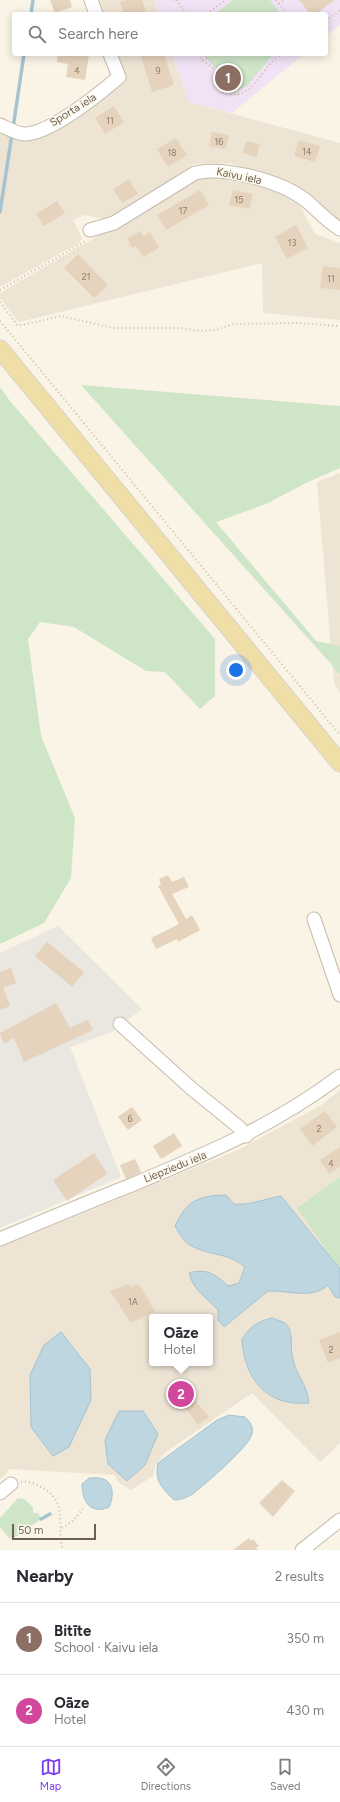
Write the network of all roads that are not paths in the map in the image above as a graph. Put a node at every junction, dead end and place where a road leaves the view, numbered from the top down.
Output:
1 (91, 0) edge
2 (95, 12) edge
3 (111, 56) edge
4 (0, 125) edge
5 (340, 229) edge
6 (90, 230) road end
7 (0, 349) edge
8 (340, 763) edge
9 (314, 919) dead end
10 (340, 995) edge
11 (120, 1024) dead end
12 (340, 1076) edge
13 (246, 1136) junction
14 (0, 1239) edge
15 (11, 1484) road end
16 (0, 1493) edge
17 (340, 1520) edge
18 (302, 1550) edge

1 - 2 street
3 - 4 street, Sporta iela
5 - 6 street, Kaivu iela
7 - 8 main road
9 - 10 street
11 - 13 street
12 - 13 street, Liepziedu iela
13 - 14 street, Liepziedu iela
15 - 16 street
17 - 18 street

